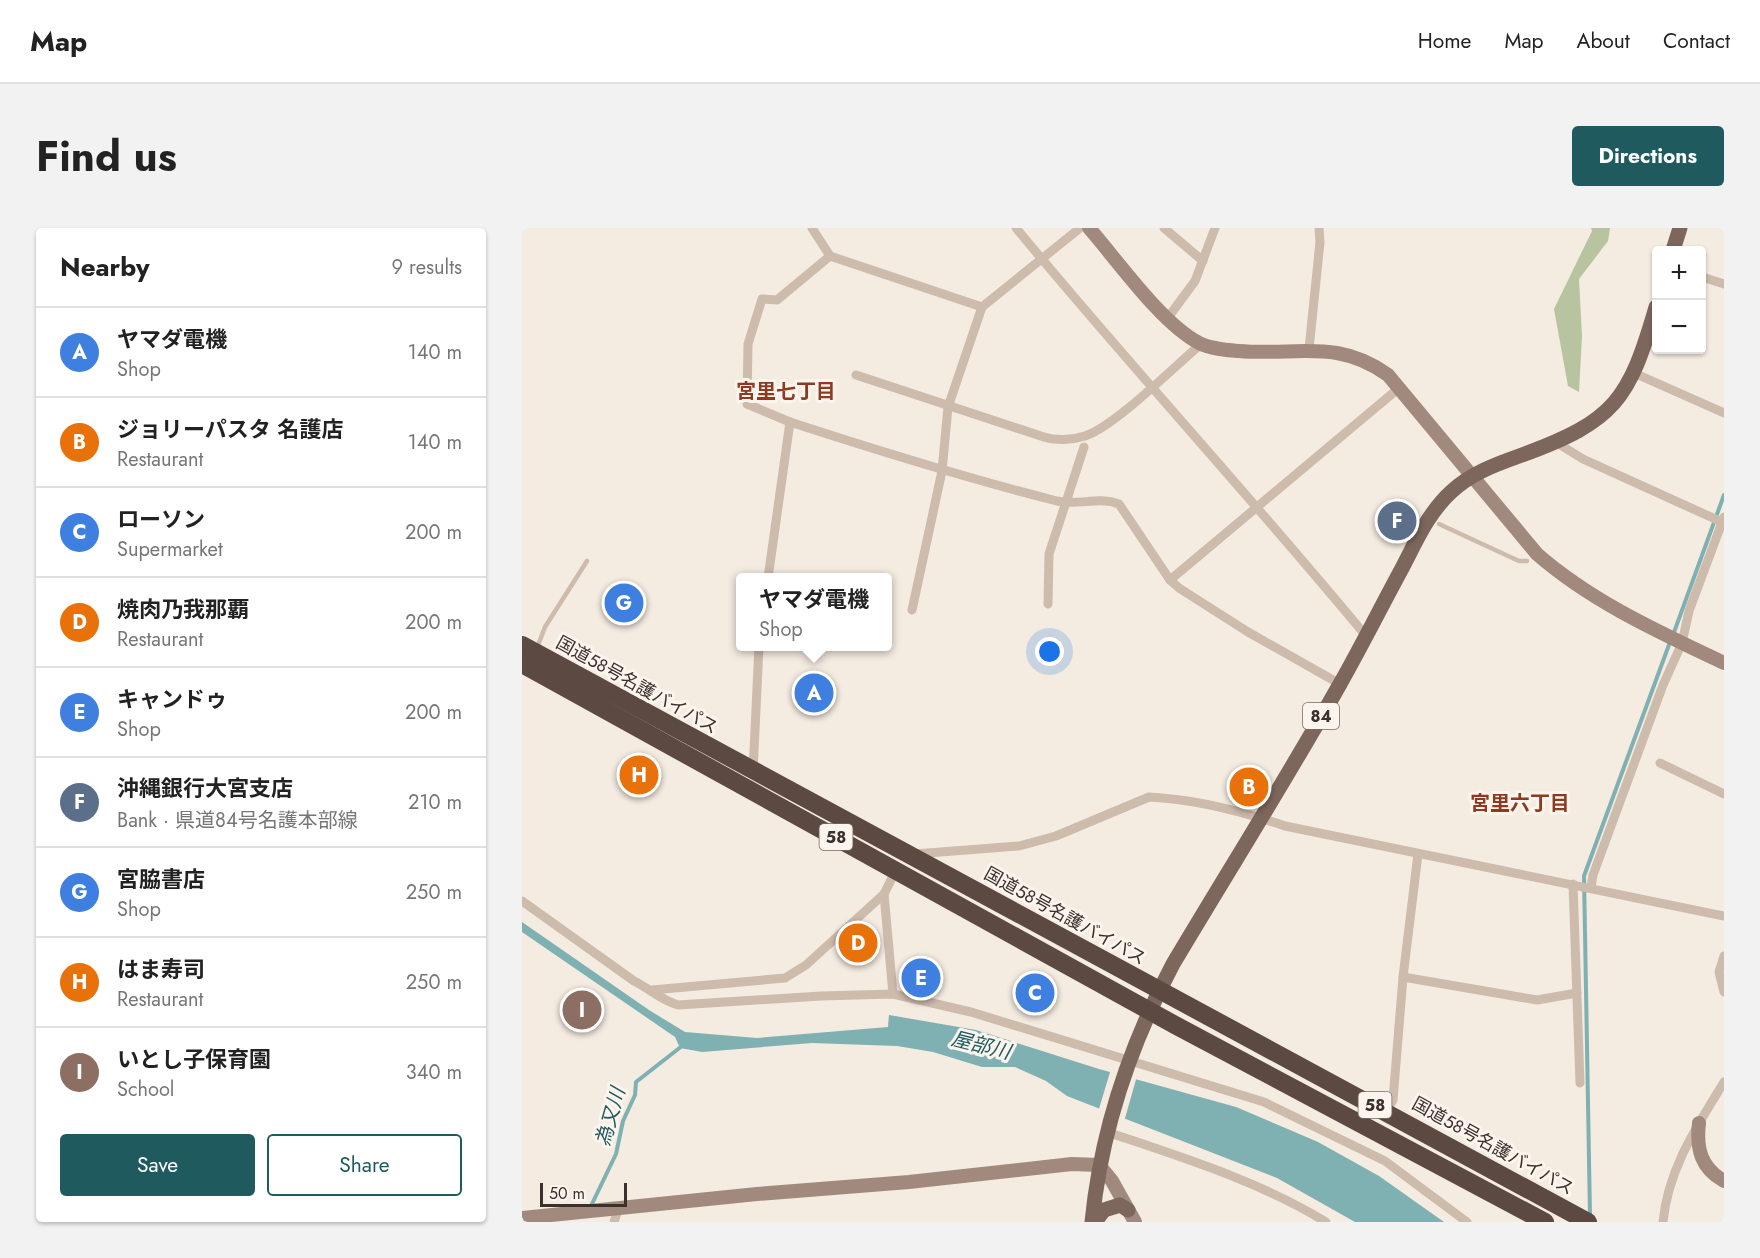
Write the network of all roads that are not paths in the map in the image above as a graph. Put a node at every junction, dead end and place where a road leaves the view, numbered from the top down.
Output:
1 (812, 228) edge
2 (1016, 228) edge
3 (1080, 228) edge
4 (1089, 228) edge
5 (1164, 228) edge
6 (1215, 228) edge
7 (1318, 228) edge
8 (1680, 228) edge
9 (1674, 246) edge
10 (830, 256) junction
11 (1042, 260) junction
12 (1203, 261) junction
13 (1706, 279) edge
14 (1724, 284) edge
15 (981, 307) junction
16 (1167, 319) junction
17 (1652, 319) edge
18 (1201, 344) junction
19 (1309, 349) junction
20 (1634, 373) junction
21 (856, 375) dead end
22 (1150, 388) junction
23 (1399, 388) junction
24 (948, 407) junction
25 (1724, 413) edge
26 (790, 422) junction
27 (1557, 443) junction
28 (1084, 447) dead end
29 (942, 471) junction
30 (1472, 476) junction
31 (1066, 503) junction
32 (1257, 506) junction
33 (1723, 521) edge
34 (1439, 524) dead end
35 (1532, 557) junction
36 (587, 561) dead end
37 (769, 573) edge
38 (1170, 580) junction
39 (1048, 604) dead end
40 (912, 610) dead end
41 (1366, 636) junction
42 (1675, 640) junction
43 (759, 651) edge
44 (526, 654) edge
45 (1724, 663) edge
46 (1340, 684) junction
47 (1660, 763) dead end
48 (753, 772) junction
49 (1724, 794) edge
50 (1260, 818) junction
51 (1418, 854) junction
52 (908, 855) junction
53 (896, 870) junction
54 (1573, 884) junction
55 (1591, 888) junction
56 (884, 894) junction
57 (522, 901) edge
58 (1724, 916) edge
59 (1724, 956) edge
60 (1404, 977) junction
61 (652, 990) junction
62 (1159, 991) junction
63 (1724, 992) edge
64 (1577, 993) junction
65 (893, 994) junction
66 (1150, 1011) junction
67 (1126, 1064) junction
68 (1724, 1082) edge
69 (1581, 1083) dead end
70 (1386, 1111) junction
71 (1699, 1123) junction
72 (1108, 1129) junction
73 (1395, 1142) junction
74 (1385, 1161) junction
75 (1099, 1165) junction
76 (1724, 1181) edge
77 (616, 1216) edge
78 (1132, 1216) edge
79 (522, 1218) edge
80 (1093, 1222) edge
81 (1326, 1222) edge
82 (1467, 1222) edge
83 (1545, 1222) edge
84 (1588, 1222) edge
85 (1663, 1222) edge

1 - 10 street
2 - 11 street
3 - 11 street
4 - 16 street
5 - 12 street
6 - 12 street
7 - 19 street
8 - 9 main road
10 - 15 street
10 - 26 street
11 - 15 street
11 - 22 street
12 - 16 street
13 - 14 street
15 - 24 street
16 - 18 street
17 - 20 main road, 84
18 - 19 street
18 - 22 street
19 - 23 street
20 - 25 street
20 - 27 main road, 84
21 - 24 street
22 - 24 street
22 - 32 street
23 - 30 street
23 - 32 street
24 - 29 street
26 - 29 street
26 - 37 street
27 - 30 main road, 84
27 - 33 street
28 - 31 street
29 - 31 street
29 - 40 street
30 - 35 street
30 - 41 main road, 84
31 - 38 street
31 - 39 street
32 - 38 street
32 - 41 street
33 - 42 street
34 - 35 lane
35 - 42 street
36 - 44 lane
38 - 46 street
41 - 46 main road, 84
42 - 45 street
42 - 55 street
43 - 48 street
44 - 48 highway, 国道58号名護バイパス / 58
44 - 53 highway, 国道58号名護バイパス / 58
46 - 50 main road, 84
47 - 49 street
48 - 52 highway, 国道58号名護バイパス / 58
50 - 51 street
50 - 52 street
50 - 62 main road, 84
51 - 54 street
51 - 60 street
52 - 62 highway, 国道58号名護バイパス / 58
53 - 56 street
53 - 66 highway, 国道58号名護バイパス / 58
54 - 55 street
54 - 64 street
55 - 58 street
56 - 61 street
56 - 65 street
57 - 61 street
59 - 63 street
60 - 64 street
60 - 70 street
61 - 65 street
62 - 66 main road, 84
62 - 70 highway, 国道58号名護バイパス / 58
64 - 69 street
65 - 67 street
66 - 67 main road, 84
66 - 73 highway, 国道58号名護バイパス / 58
67 - 72 main road, 84
67 - 74 street
68 - 71 street
70 - 84 highway, 国道58号名護バイパス / 58
71 - 76 street
71 - 85 street
72 - 75 main road, 84
72 - 81 street
73 - 74 street
73 - 83 highway, 国道58号名護バイパス / 58
74 - 82 street
75 - 77 street
75 - 78 street
75 - 80 main road, 84
77 - 79 street
78 - 80 main road

